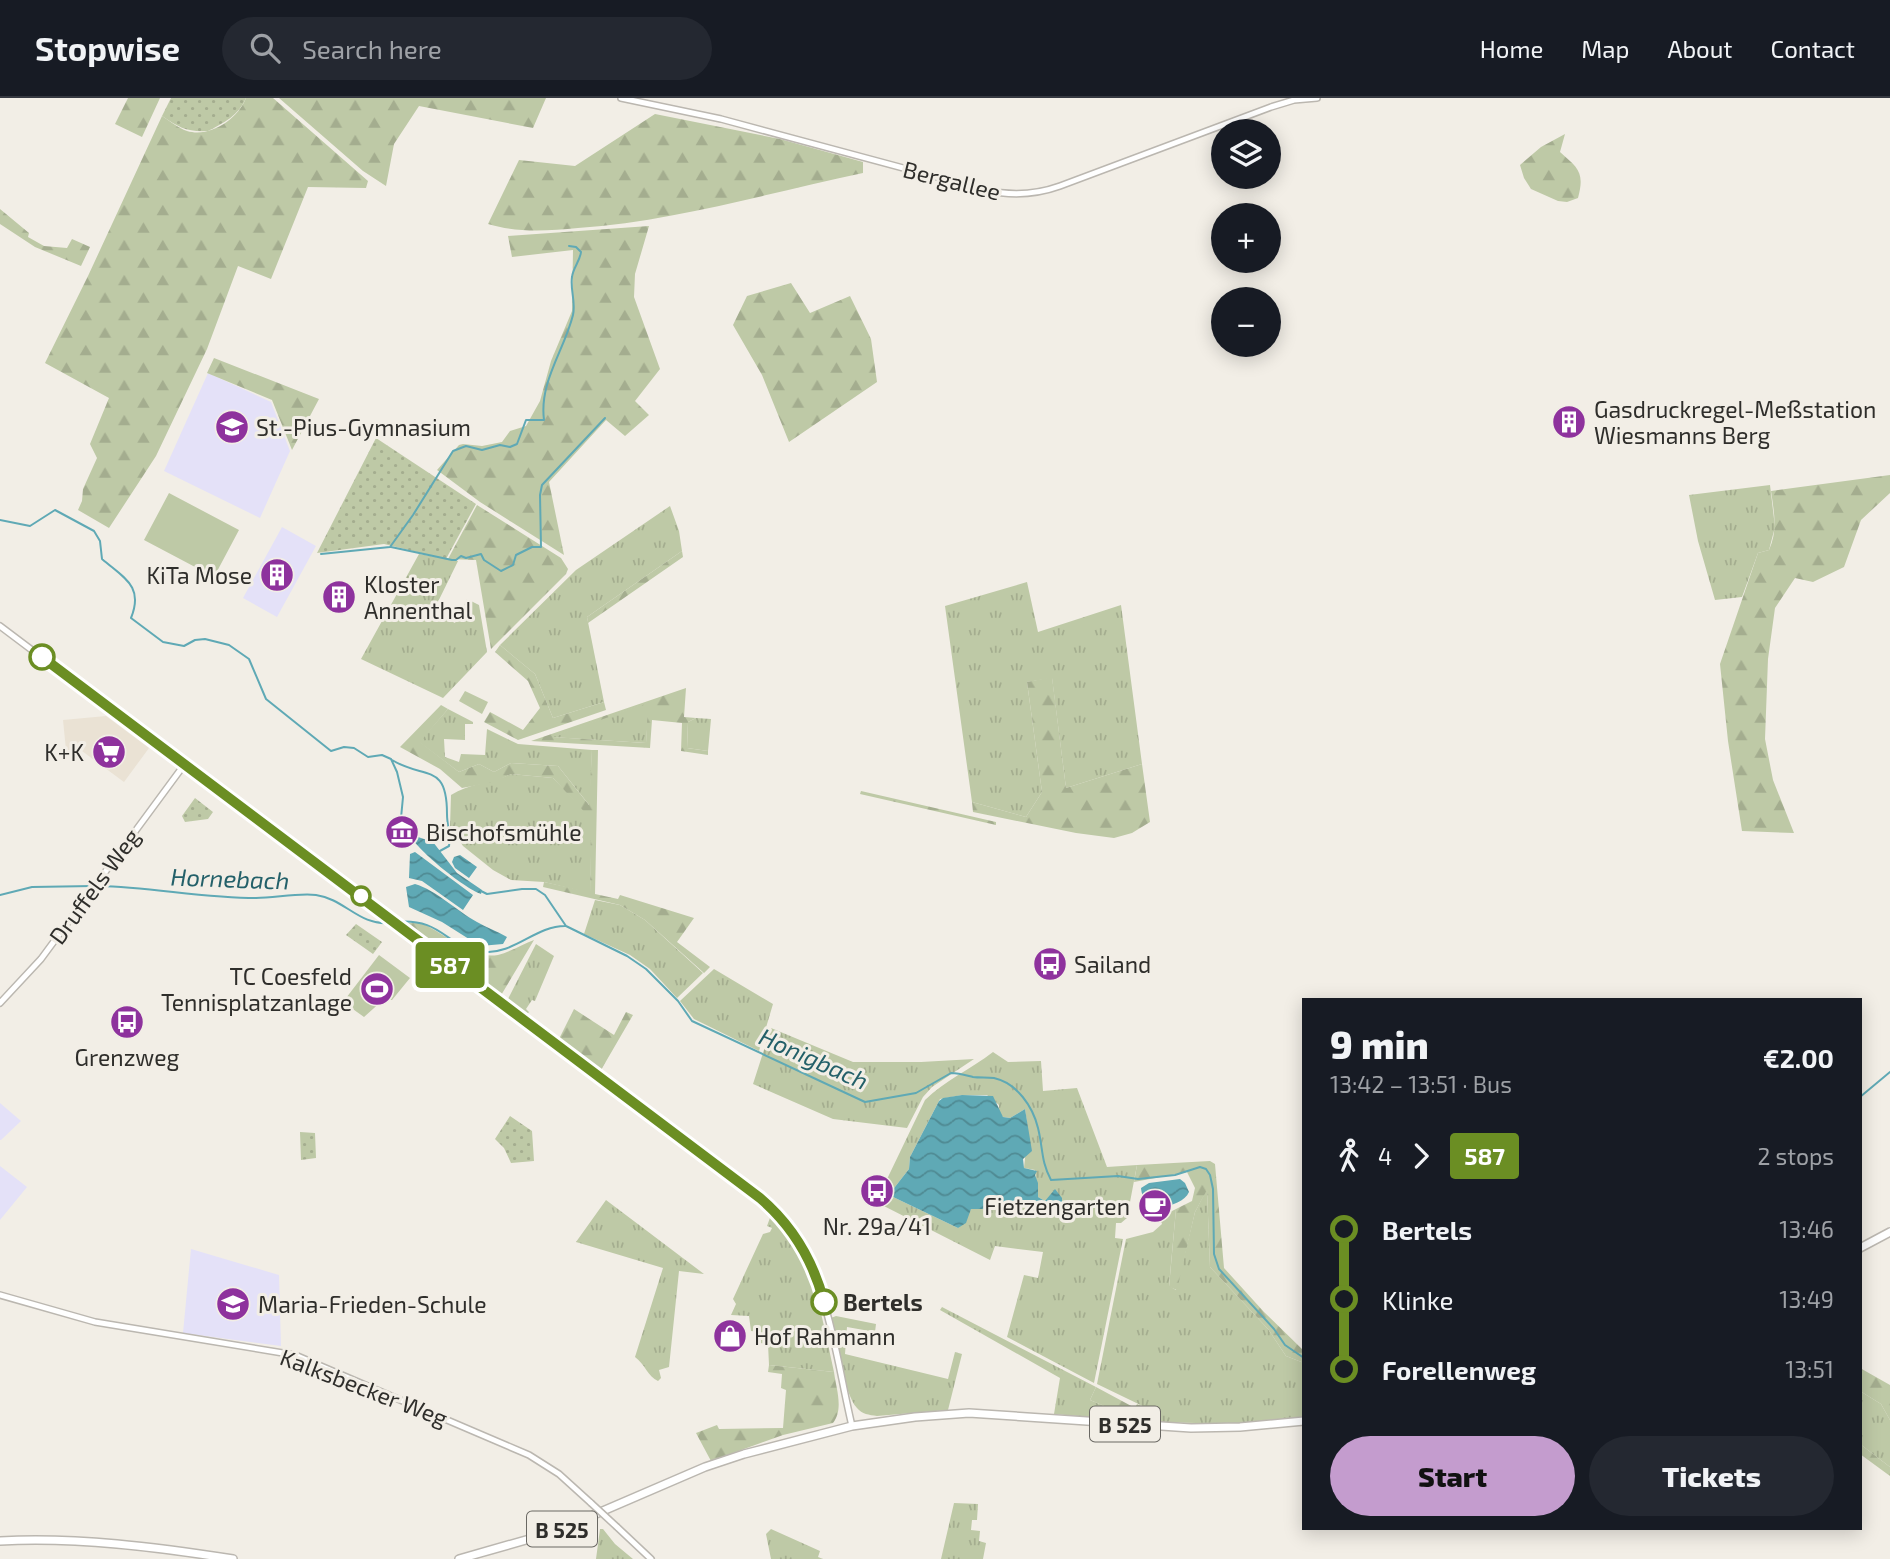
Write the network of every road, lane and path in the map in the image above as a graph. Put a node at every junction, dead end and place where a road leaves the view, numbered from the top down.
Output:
1 (621, 98) edge
2 (1317, 98) edge
3 (0, 626) edge
4 (184, 765) junction
5 (0, 1003) edge
6 (1890, 1232) edge
7 (1862, 1247) edge
8 (0, 1295) edge
9 (1302, 1421) edge
10 (852, 1426) junction
11 (0, 1541) edge
12 (233, 1559) edge
13 (459, 1559) edge
14 (651, 1559) edge

1 - 2 street, Bergallee
3 - 4 street
4 - 5 street, Druffels Weg
4 - 10 street
6 - 7 main road
8 - 14 street, Kalksbecker Weg, bridge
9 - 10 main road, B 525
10 - 13 main road, B 525
11 - 12 main road

